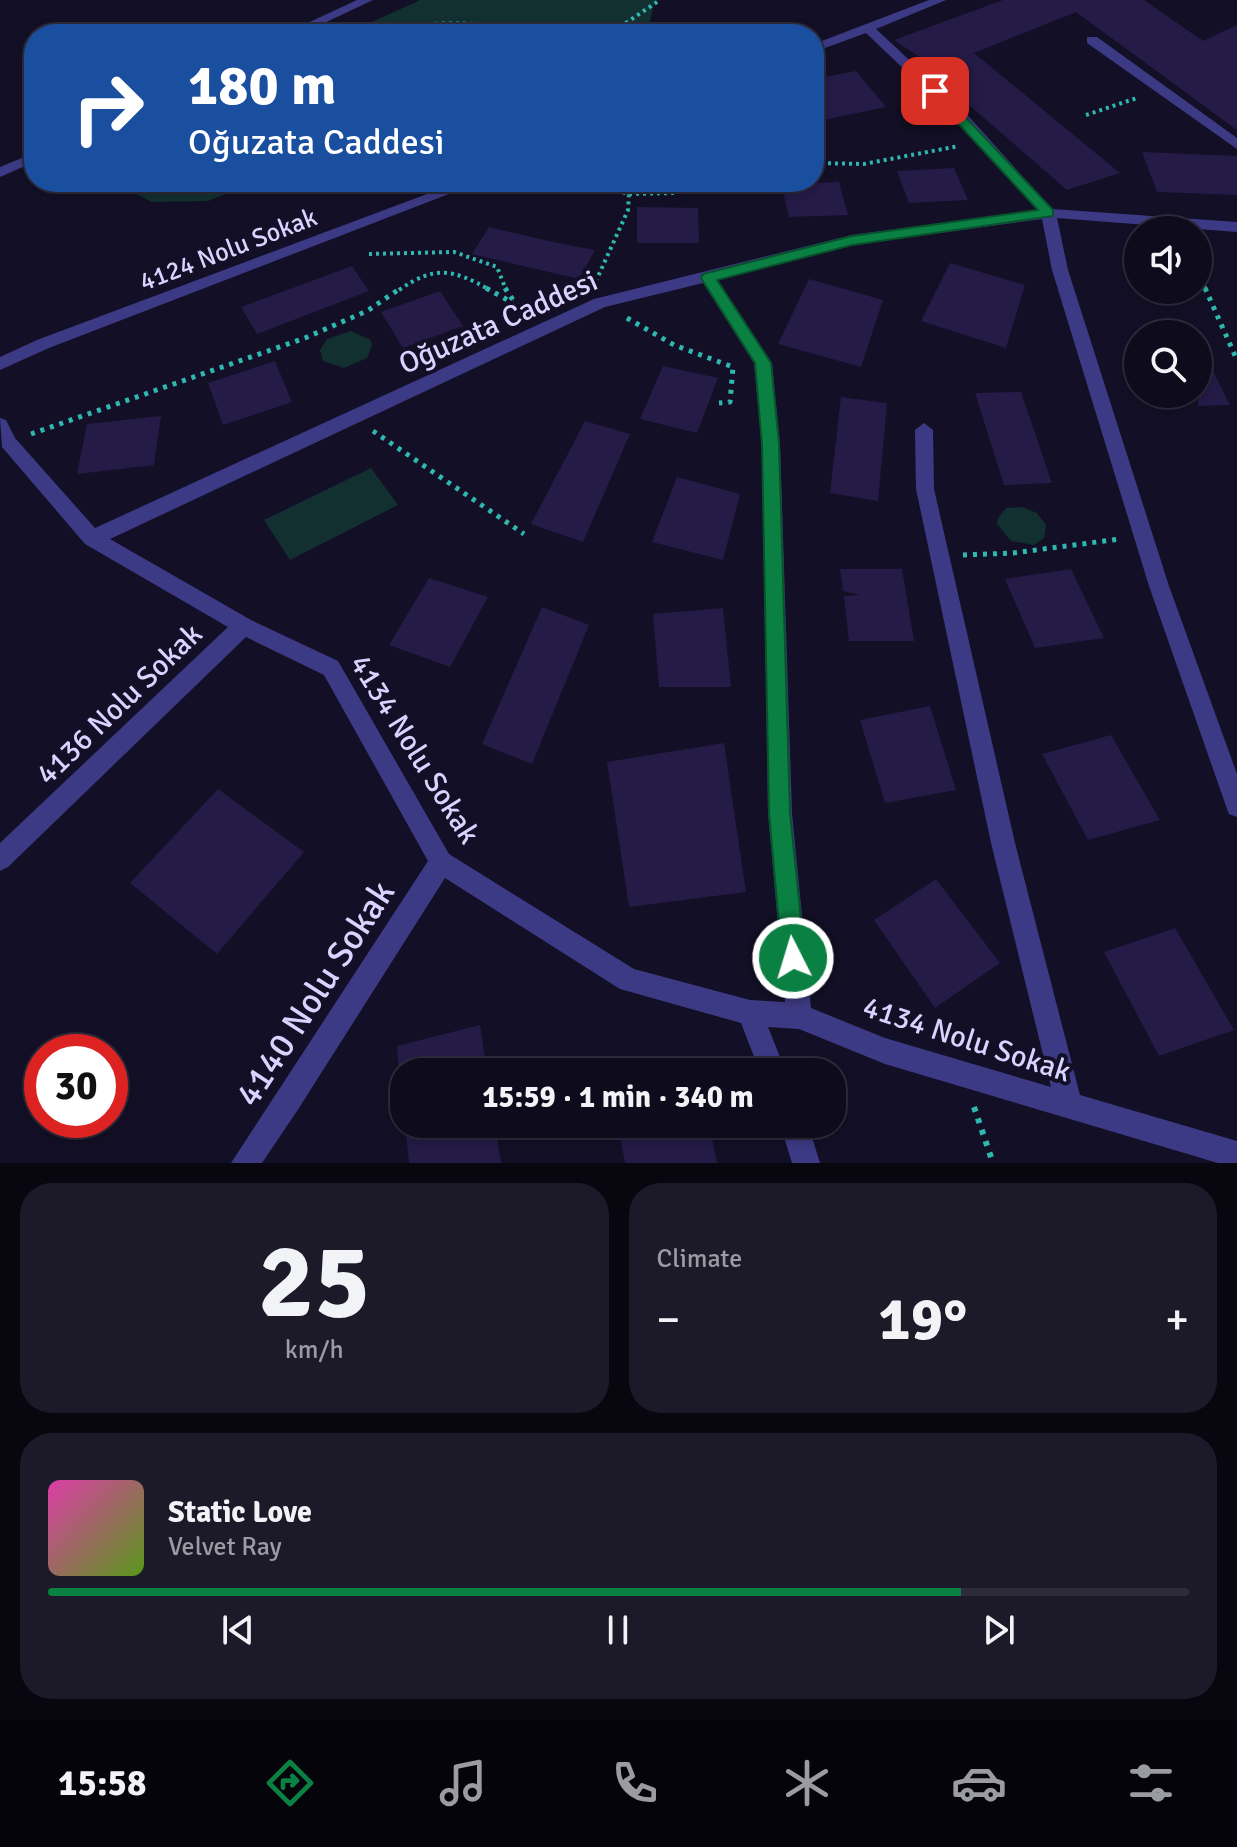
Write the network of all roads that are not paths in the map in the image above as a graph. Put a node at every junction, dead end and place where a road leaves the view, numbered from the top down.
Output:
1 (367, 0) edge
2 (940, 0) edge
3 (313, 24) edge
4 (867, 27) junction
5 (1092, 40) dead end
6 (824, 44) edge
7 (1237, 145) edge
8 (24, 162) edge
9 (0, 173) edge
10 (446, 192) edge
11 (1048, 213) junction
12 (1237, 227) edge
13 (708, 278) junction
14 (0, 364) edge
15 (924, 430) dead end
16 (4, 434) edge
17 (92, 538) junction
18 (244, 626) junction
19 (1237, 806) edge
20 (0, 859) edge
21 (441, 862) junction
22 (750, 1013) junction
23 (799, 1016) junction
24 (768, 1058) edge
25 (1069, 1105) junction
26 (798, 1138) edge
27 (1237, 1155) edge
28 (245, 1163) edge
29 (806, 1163) edge

1 - 3 street
2 - 4 street
4 - 6 street
4 - 11 street
5 - 7 street
8 - 9 street
10 - 14 street, 4124 Nolu Sokak
11 - 12 street, Oğuzata Caddesi
11 - 13 street, Oğuzata Caddesi
11 - 19 street
13 - 17 street, Oğuzata Caddesi
13 - 23 street
15 - 25 street
16 - 17 street, 4134 Nolu Sokak
17 - 18 street, 4134 Nolu Sokak
18 - 20 street, 4136 Nolu Sokak
18 - 21 street, 4134 Nolu Sokak
21 - 22 street, 4134 Nolu Sokak
21 - 28 street, 4140 Nolu Sokak
22 - 23 street, 4134 Nolu Sokak
22 - 24 street
23 - 25 street, 4134 Nolu Sokak
25 - 27 street, 4134 Nolu Sokak
26 - 29 street

